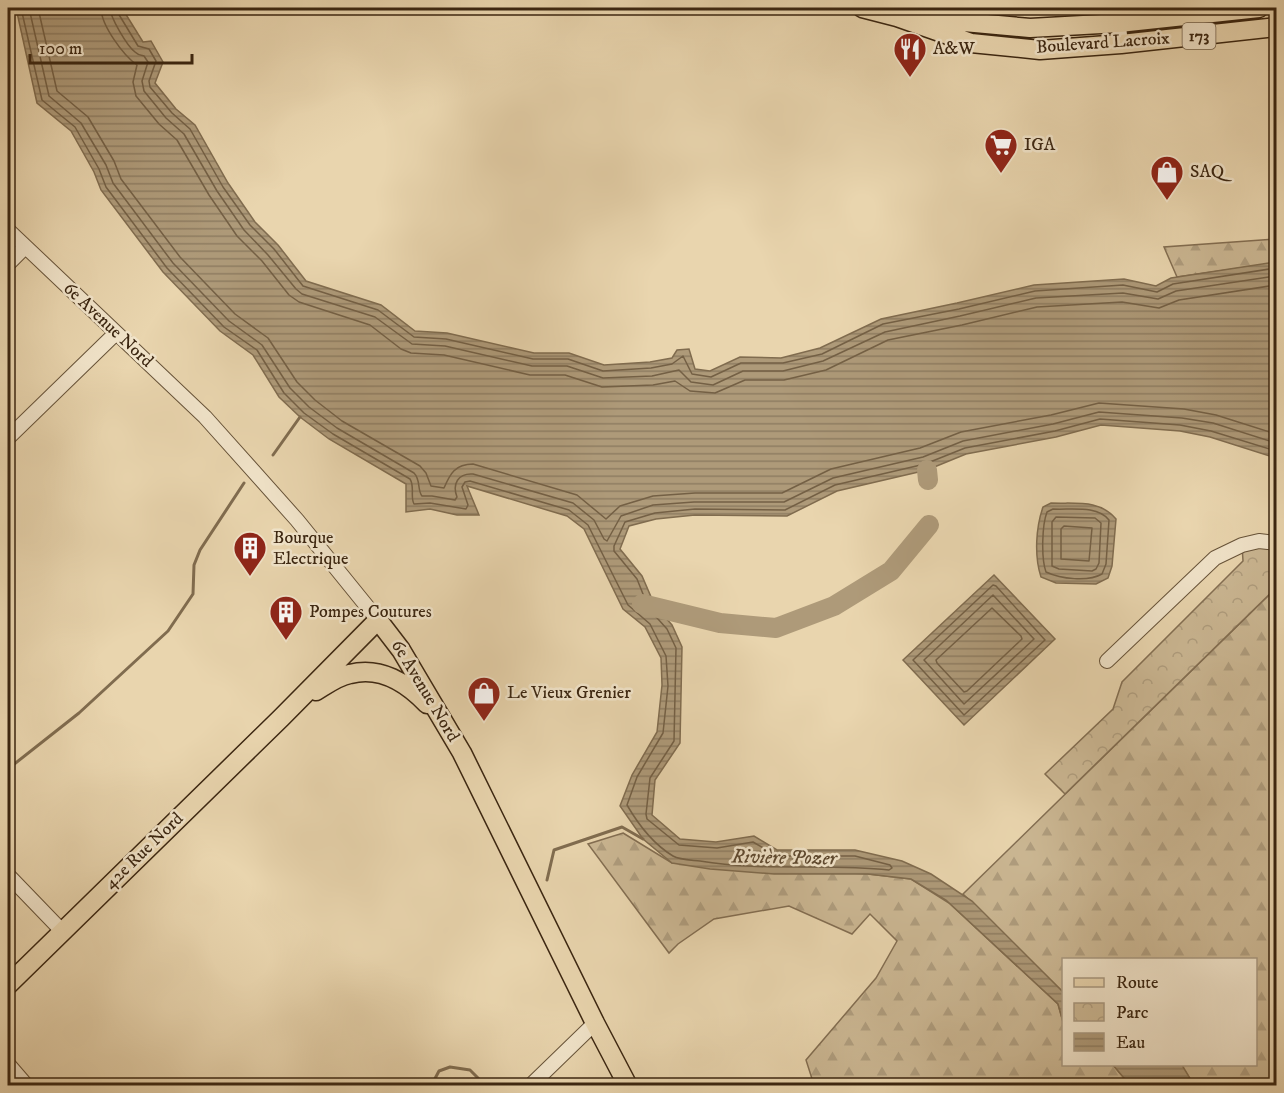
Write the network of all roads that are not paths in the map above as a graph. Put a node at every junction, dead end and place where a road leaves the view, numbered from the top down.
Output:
1 (862, 8) edge
2 (1259, 8) edge
3 (1118, 15) edge
4 (897, 17) junction
5 (1276, 27) edge
6 (1121, 44) junction
7 (8, 230) edge
8 (25, 247) junction
9 (8, 264) edge
10 (116, 333) junction
11 (8, 438) edge
12 (1276, 543) edge
13 (374, 617) junction
14 (1107, 661) dead end
15 (282, 718) junction
16 (444, 721) junction
17 (8, 875) edge
18 (62, 931) junction
19 (8, 985) edge
20 (595, 1023) junction
21 (8, 1064) edge
22 (27, 1086) edge
23 (530, 1086) edge
24 (628, 1086) edge

1 - 4 main road, Boulevard Lacroix / 173
2 - 3 main road, Boulevard Lacroix / 173
3 - 4 main road, Boulevard Lacroix / 173
3 - 6 street
4 - 6 main road, Boulevard Lacroix / 173
5 - 6 main road, Boulevard Lacroix / 173
7 - 8 street, 6e Avenue Nord
8 - 9 street
8 - 10 street, 6e Avenue Nord
10 - 11 street
10 - 13 street, 6e Avenue Nord
12 - 14 street
13 - 15 main road, 42e Rue Nord
13 - 16 main road, 6e Avenue Nord
15 - 16 main road, 42e Rue Nord
15 - 18 main road, 42e Rue Nord
16 - 20 main road, 6e Avenue Nord
17 - 18 street
18 - 19 main road, 42e Rue Nord
20 - 23 street
20 - 24 main road, 6e Avenue Nord
21 - 22 street

